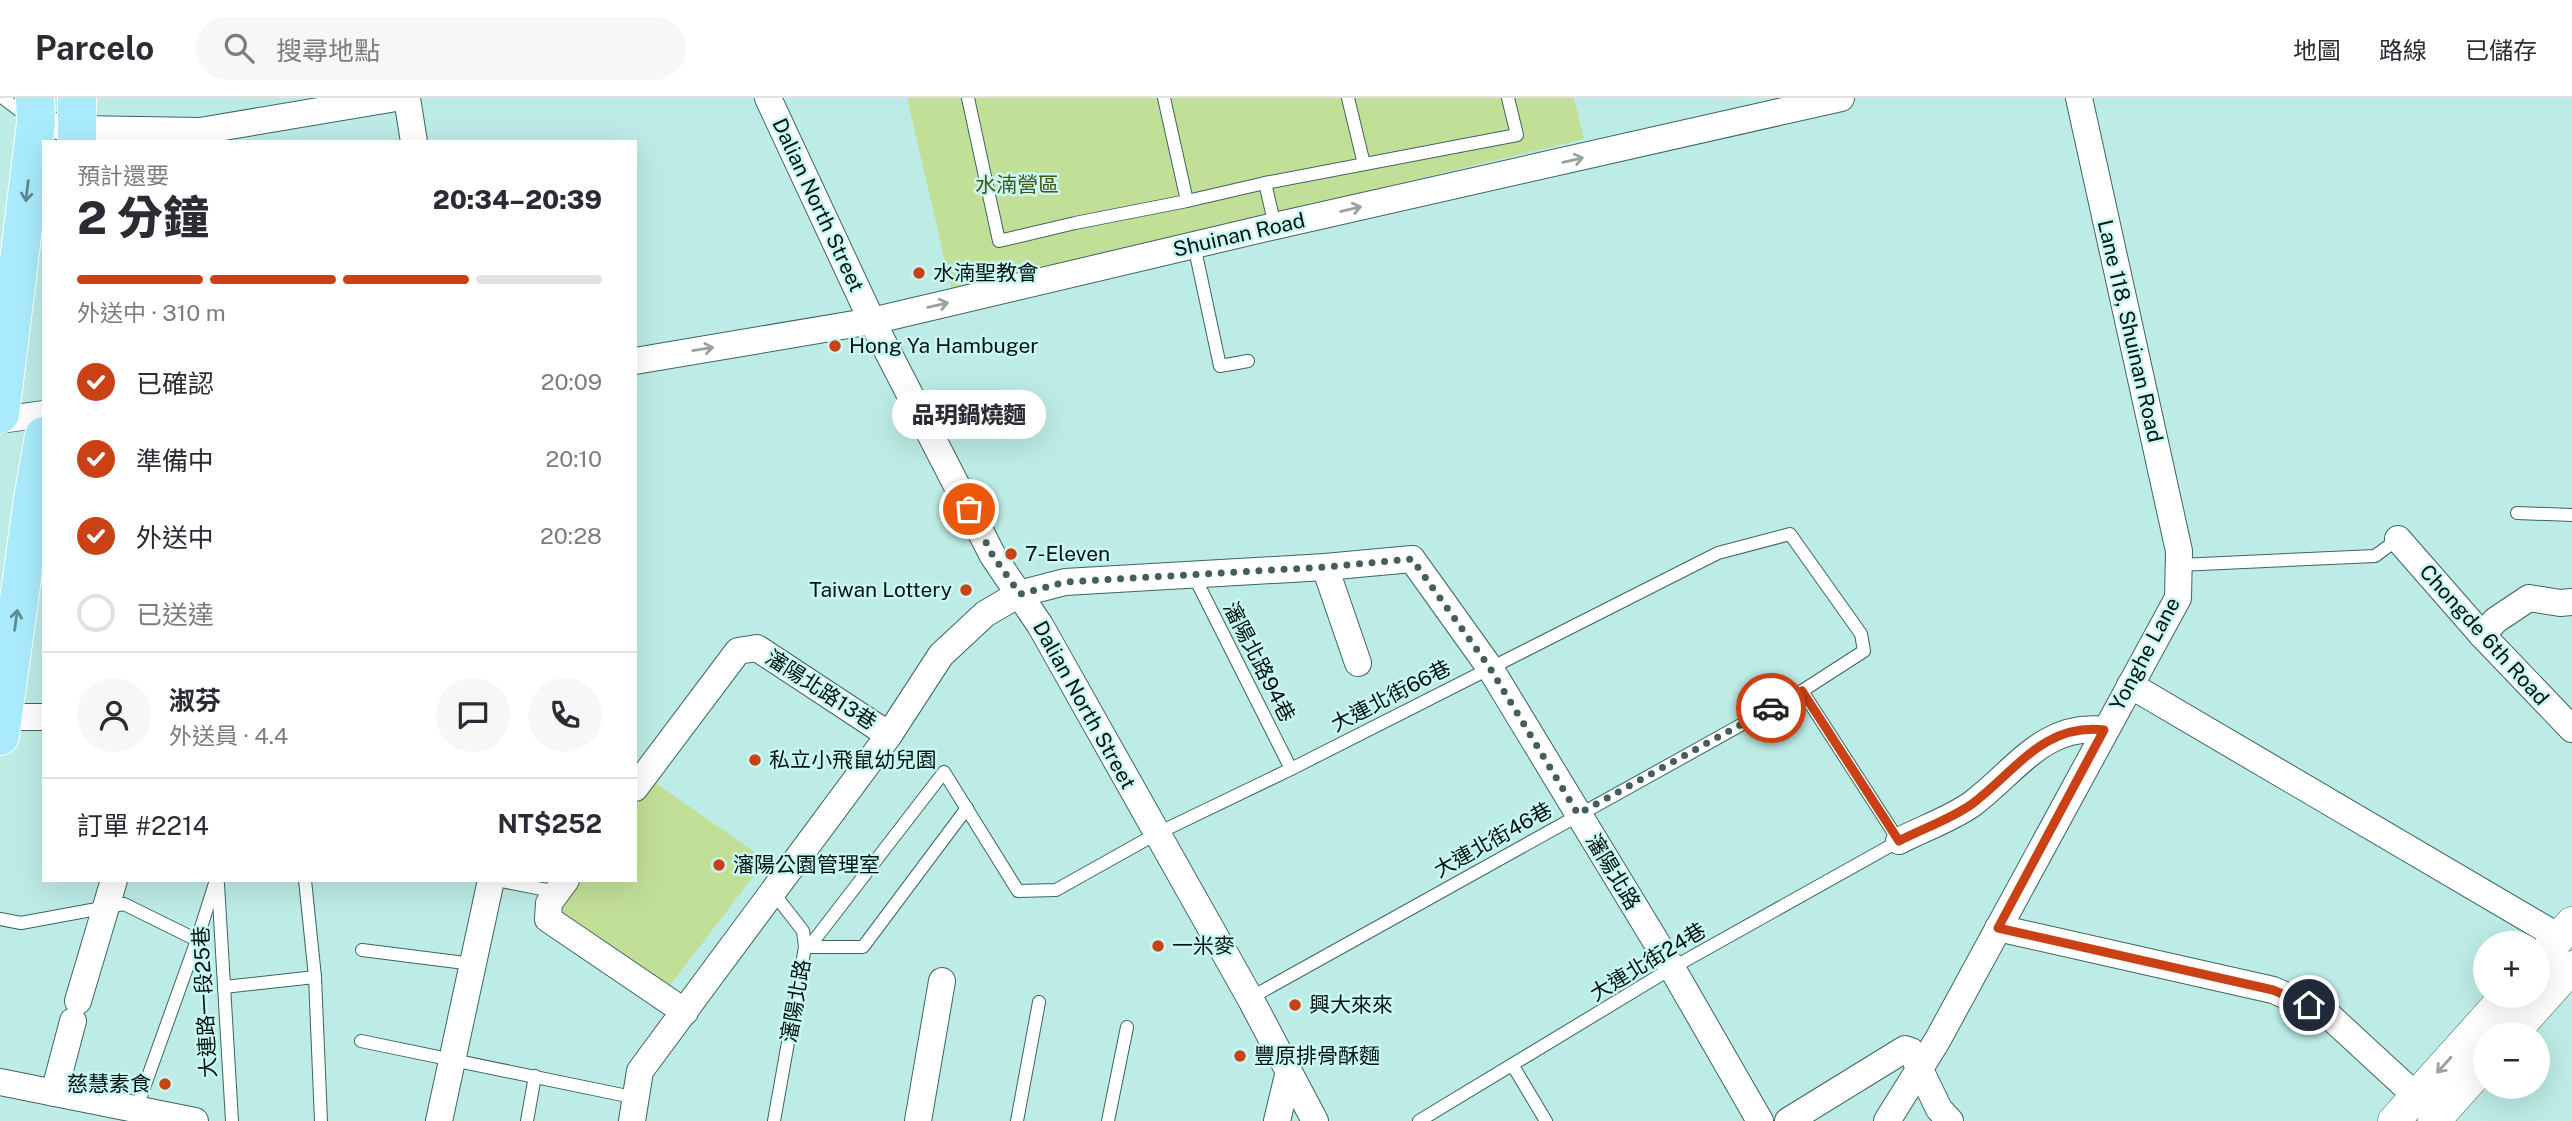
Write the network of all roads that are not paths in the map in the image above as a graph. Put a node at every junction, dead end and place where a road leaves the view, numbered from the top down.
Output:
1 (3, 98) edge
2 (396, 98) edge
3 (407, 98) edge
4 (768, 98) edge
5 (968, 98) edge
6 (1164, 98) edge
7 (1348, 98) edge
8 (1508, 98) edge
9 (1841, 98) edge
10 (2078, 98) edge
11 (1787, 105) edge
12 (35, 111) edge
13 (77, 123) edge
14 (414, 140) edge
15 (1364, 164) junction
16 (1265, 183) junction
17 (1187, 201) junction
18 (1275, 226) junction
19 (1194, 245) junction
20 (872, 321) junction
21 (637, 361) edge
22 (1248, 361) dead end
23 (0, 414) edge
24 (42, 414) edge
25 (0, 420) edge
26 (42, 462) edge
27 (2517, 513) dead end
28 (2572, 515) edge
29 (2398, 539) joint
30 (35, 553) edge
31 (2179, 565) junction
32 (1325, 567) junction
33 (1193, 573) junction
34 (1020, 594) junction
35 (2572, 602) edge
36 (2482, 635) junction
37 (1864, 651) joint
38 (1358, 663) dead end
39 (1490, 668) junction
40 (2130, 685) junction
41 (1802, 691) junction
42 (42, 717) edge
43 (1, 727) edge
44 (2572, 729) edge
45 (2104, 730) junction
46 (889, 734) junction
47 (1291, 769) junction
48 (639, 776) edge
49 (967, 808) junction
50 (1578, 814) junction
51 (1156, 834) junction
52 (1899, 841) junction
53 (113, 882) edge
54 (215, 882) edge
55 (216, 882) edge
56 (305, 882) edge
57 (494, 882) edge
58 (516, 882) edge
59 (561, 886) edge
60 (772, 891) junction
61 (106, 908) junction
62 (0, 919) edge
63 (1998, 928) junction
64 (2565, 930) edge
65 (197, 940) junction
66 (807, 947) junction
67 (2550, 947) edge
68 (362, 950) dead end
69 (474, 964) junction
70 (2572, 967) edge
71 (1672, 968) junction
72 (315, 977) junction
73 (942, 981) dead end
74 (223, 987) junction
75 (1250, 998) junction
76 (1039, 1002) dead end
77 (2498, 1008) edge
78 (685, 1012) junction
79 (2523, 1022) edge
80 (1128, 1027) dead end
81 (361, 1041) dead end
82 (453, 1058) junction
83 (1513, 1066) junction
84 (1919, 1067) junction
85 (1289, 1075) junction
86 (2473, 1075) edge
87 (535, 1076) junction
88 (0, 1082) edge
89 (54, 1093) junction
90 (635, 1110) edge
91 (135, 1114) edge
92 (2432, 1114) edge
93 (195, 1121) edge
94 (232, 1121) edge
95 (321, 1121) edge
96 (439, 1121) edge
97 (527, 1121) edge
98 (774, 1121) edge
99 (919, 1121) edge
100 (1017, 1121) edge
101 (1108, 1121) edge
102 (1277, 1121) edge
103 (1315, 1121) edge
104 (1419, 1121) edge
105 (1546, 1121) edge
106 (1760, 1121) edge
107 (1787, 1121) edge
108 (1887, 1121) edge
109 (1950, 1121) edge
110 (2394, 1121) edge

1 - 12 lane
2 - 13 street
3 - 14 street
4 - 20 street, Dalian North Street
5 - 17 lane
6 - 17 lane
7 - 15 lane
8 - 15 lane
9 - 11 street, Shuinan Road
10 - 31 street, Lane 118, Shuinan Road
18 -> 11 street, Shuinan Road
12 - 13 street
12 -> 23 main road
15 - 16 lane
16 - 17 lane
16 - 18 lane
18 - 19 street, Shuinan Road
20 -> 19 street, Shuinan Road
19 - 22 lane
21 -> 20 street, Shuinan Road
20 - 34 street, Dalian North Street
24 - 25 street
26 - 30 main road
27 - 28 lane
29 - 31 lane
29 - 36 street, Chongde 6th Road
43 -> 30 main road
31 - 40 street, Yonghe Lane
32 - 33 street
32 - 38 street
32 - 39 street, 瀋陽北路
33 - 34 street
33 - 47 lane, 瀋陽北路94巷
34 - 46 street
34 - 51 street, Dalian North Street
35 - 36 street
36 - 44 street, Chongde 6th Road
37 - 39 lane, 大連北街66巷
37 - 41 lane, 大連北街46巷
39 - 47 lane, 大連北街66巷
39 - 50 street, 瀋陽北路
40 - 45 street, Yonghe Lane
40 - 64 street
41 - 50 lane, 大連北街46巷
41 - 52 lane
42 - 43 street
45 - 52 street
45 - 63 street, Yonghe Lane
46 - 48 street, 瀋陽北路13巷
46 - 60 street
47 - 51 lane, 大連北街66巷
49 - 51 lane, 大連北街66巷
49 - 66 lane
49 - 66 lane
50 - 71 street, 瀋陽北路
50 - 75 lane, 大連北街46巷
51 - 75 street, Dalian North Street
52 - 71 lane, 大連北街24巷
53 - 61 street
54 - 65 lane
55 - 74 lane, 大連路一段25巷
56 - 72 lane
57 - 69 street
58 - 59 lane
59 - 78 street
60 - 66 lane, 瀋陽北路
60 - 78 street
61 - 62 lane
61 - 65 lane
61 - 89 street
63 - 84 street, Yonghe Lane
63 - 92 street
64 - 67 street
65 - 91 lane
66 - 98 lane, 瀋陽北路
68 - 69 lane
69 - 82 street
70 - 79 street
71 - 83 lane, 大連北街24巷
71 - 106 street, 瀋陽北路
72 - 74 lane
72 - 95 lane
73 - 99 street
74 - 94 lane, 大連路一段25巷
75 - 85 street, Dalian North Street
76 - 100 lane
77 -> 92 street
78 - 90 street
80 - 101 lane
81 - 82 lane
82 - 87 lane
82 - 96 street
83 - 104 lane, 大連北街24巷
83 - 105 lane
84 - 107 street
84 - 108 street, Yonghe Lane
84 - 109 street
85 - 102 street
85 - 103 street, Dalian North Street
86 - 92 street
87 - 90 lane
87 - 97 lane
88 - 89 street
89 - 91 street
91 - 93 street
92 - 110 street

